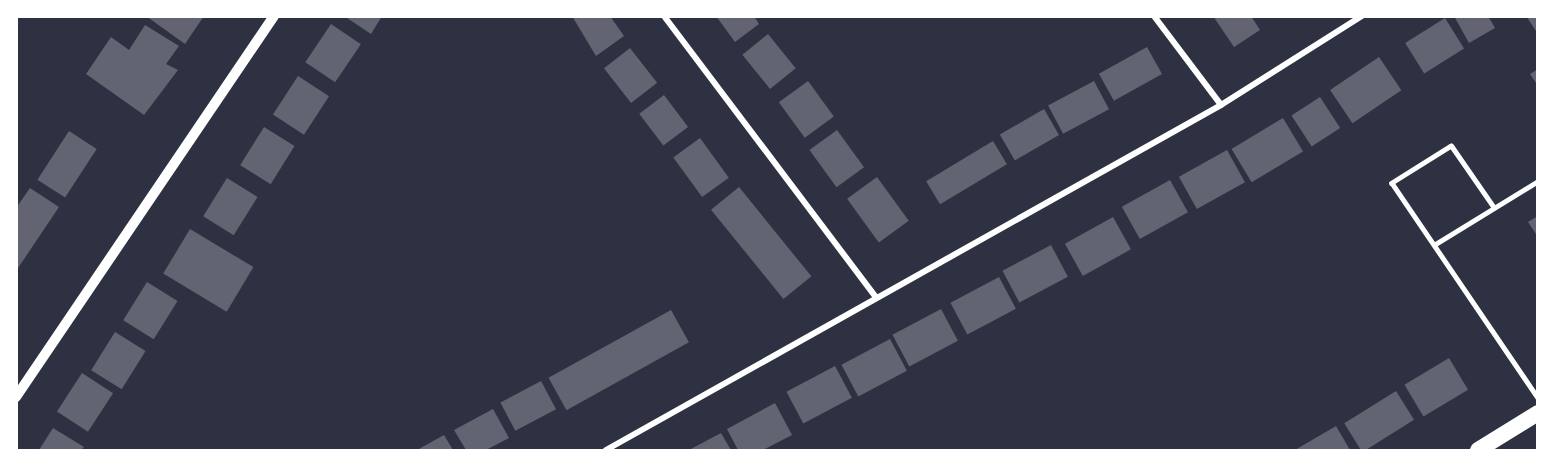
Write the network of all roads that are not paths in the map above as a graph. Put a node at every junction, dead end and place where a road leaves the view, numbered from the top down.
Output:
1 (273, 16) edge
2 (664, 16) edge
3 (1154, 16) edge
4 (1362, 16) edge
5 (1221, 105) junction
6 (1538, 181) edge
7 (1494, 208) junction
8 (1434, 245) junction
9 (876, 297) junction
10 (16, 397) edge
11 (1538, 398) edge
12 (1538, 413) edge
13 (606, 450) edge
14 (1478, 450) edge

1 - 10 street
2 - 9 street
3 - 5 street
4 - 5 street
5 - 9 street
6 - 7 lane
7 - 8 lane
7 - 8 lane
8 - 11 lane
9 - 13 street
12 - 14 highway

